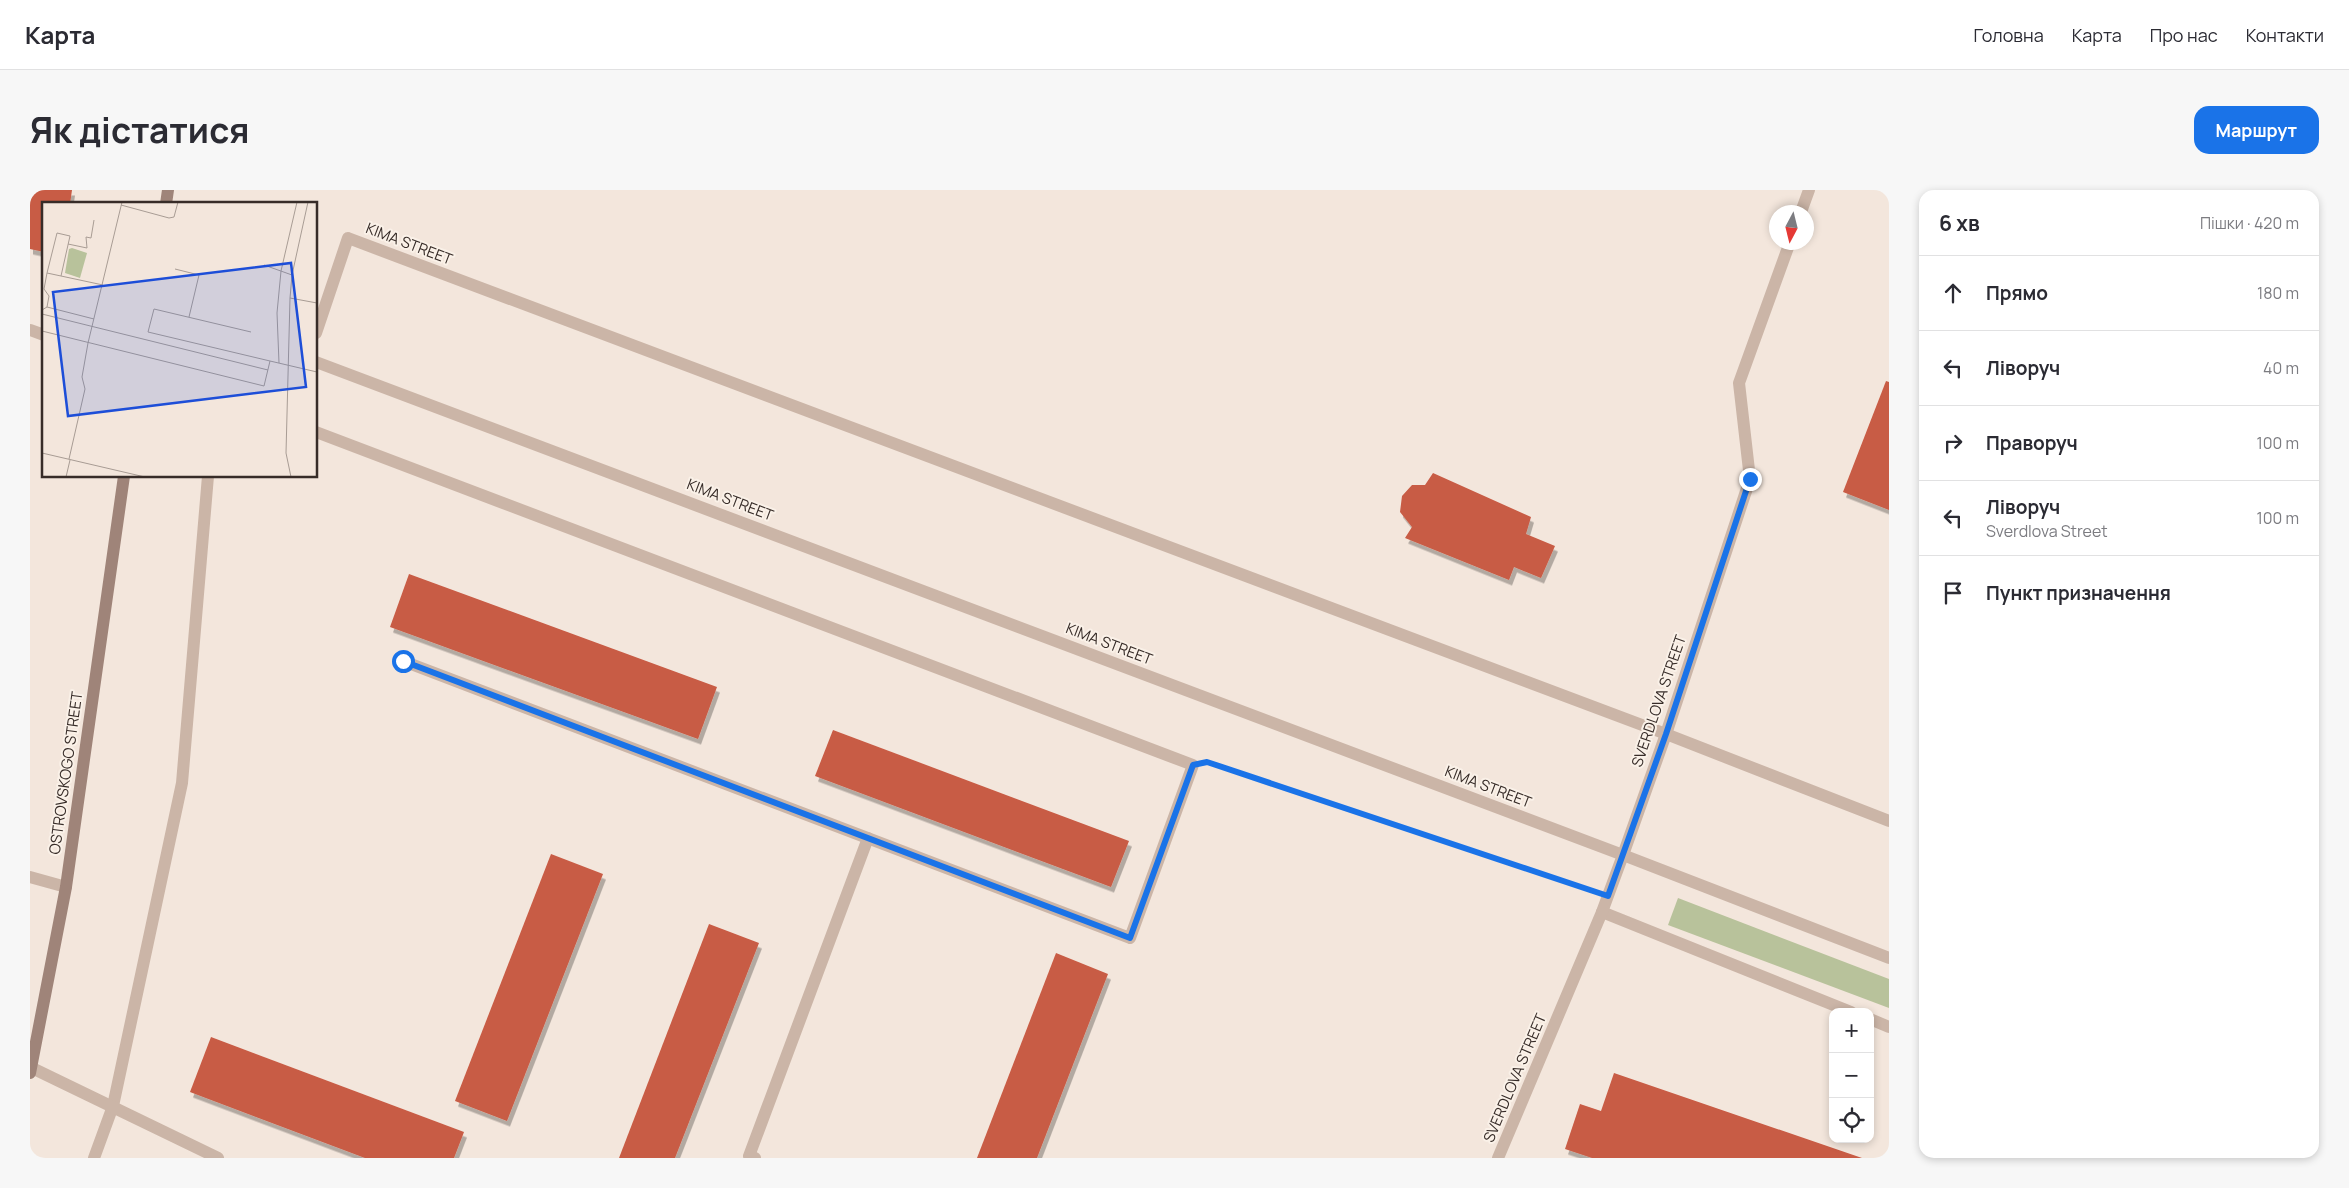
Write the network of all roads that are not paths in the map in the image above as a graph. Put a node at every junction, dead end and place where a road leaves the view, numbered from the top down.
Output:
1 (1809, 190) edge
2 (1804, 205) edge
3 (1787, 250) edge
4 (318, 328) edge
5 (30, 330) edge
6 (42, 334) edge
7 (318, 363) edge
8 (318, 433) edge
9 (124, 478) edge
10 (208, 478) edge
11 (403, 661) dead end
12 (1666, 734) junction
13 (1889, 822) edge
14 (868, 838) junction
15 (1623, 855) junction
16 (30, 877) edge
17 (66, 887) junction
18 (1602, 912) junction
19 (1889, 958) edge
20 (1841, 1008) edge
21 (1874, 1021) edge
22 (1889, 1027) edge
23 (31, 1071) edge
24 (113, 1106) junction
25 (94, 1158) edge
26 (218, 1158) edge
27 (755, 1158) edge
28 (1498, 1158) edge

1 - 2 street
3 - 12 street, SVERDLOVA STREET
4 - 12 street, KIMA STREET
5 - 6 street
7 - 15 street, KIMA STREET
8 - 14 street
9 - 17 main road, OSTROVSKOGO STREET
10 - 24 street
11 - 14 street
12 - 13 street, KIMA STREET
12 - 15 street, SVERDLOVA STREET
14 - 27 street
15 - 18 street, SVERDLOVA STREET
15 - 19 street, KIMA STREET
16 - 17 street
17 - 23 main road, OSTROVSKOGO STREET
18 - 20 street
18 - 28 street, SVERDLOVA STREET
21 - 22 street
23 - 24 street
24 - 25 street
24 - 26 street

